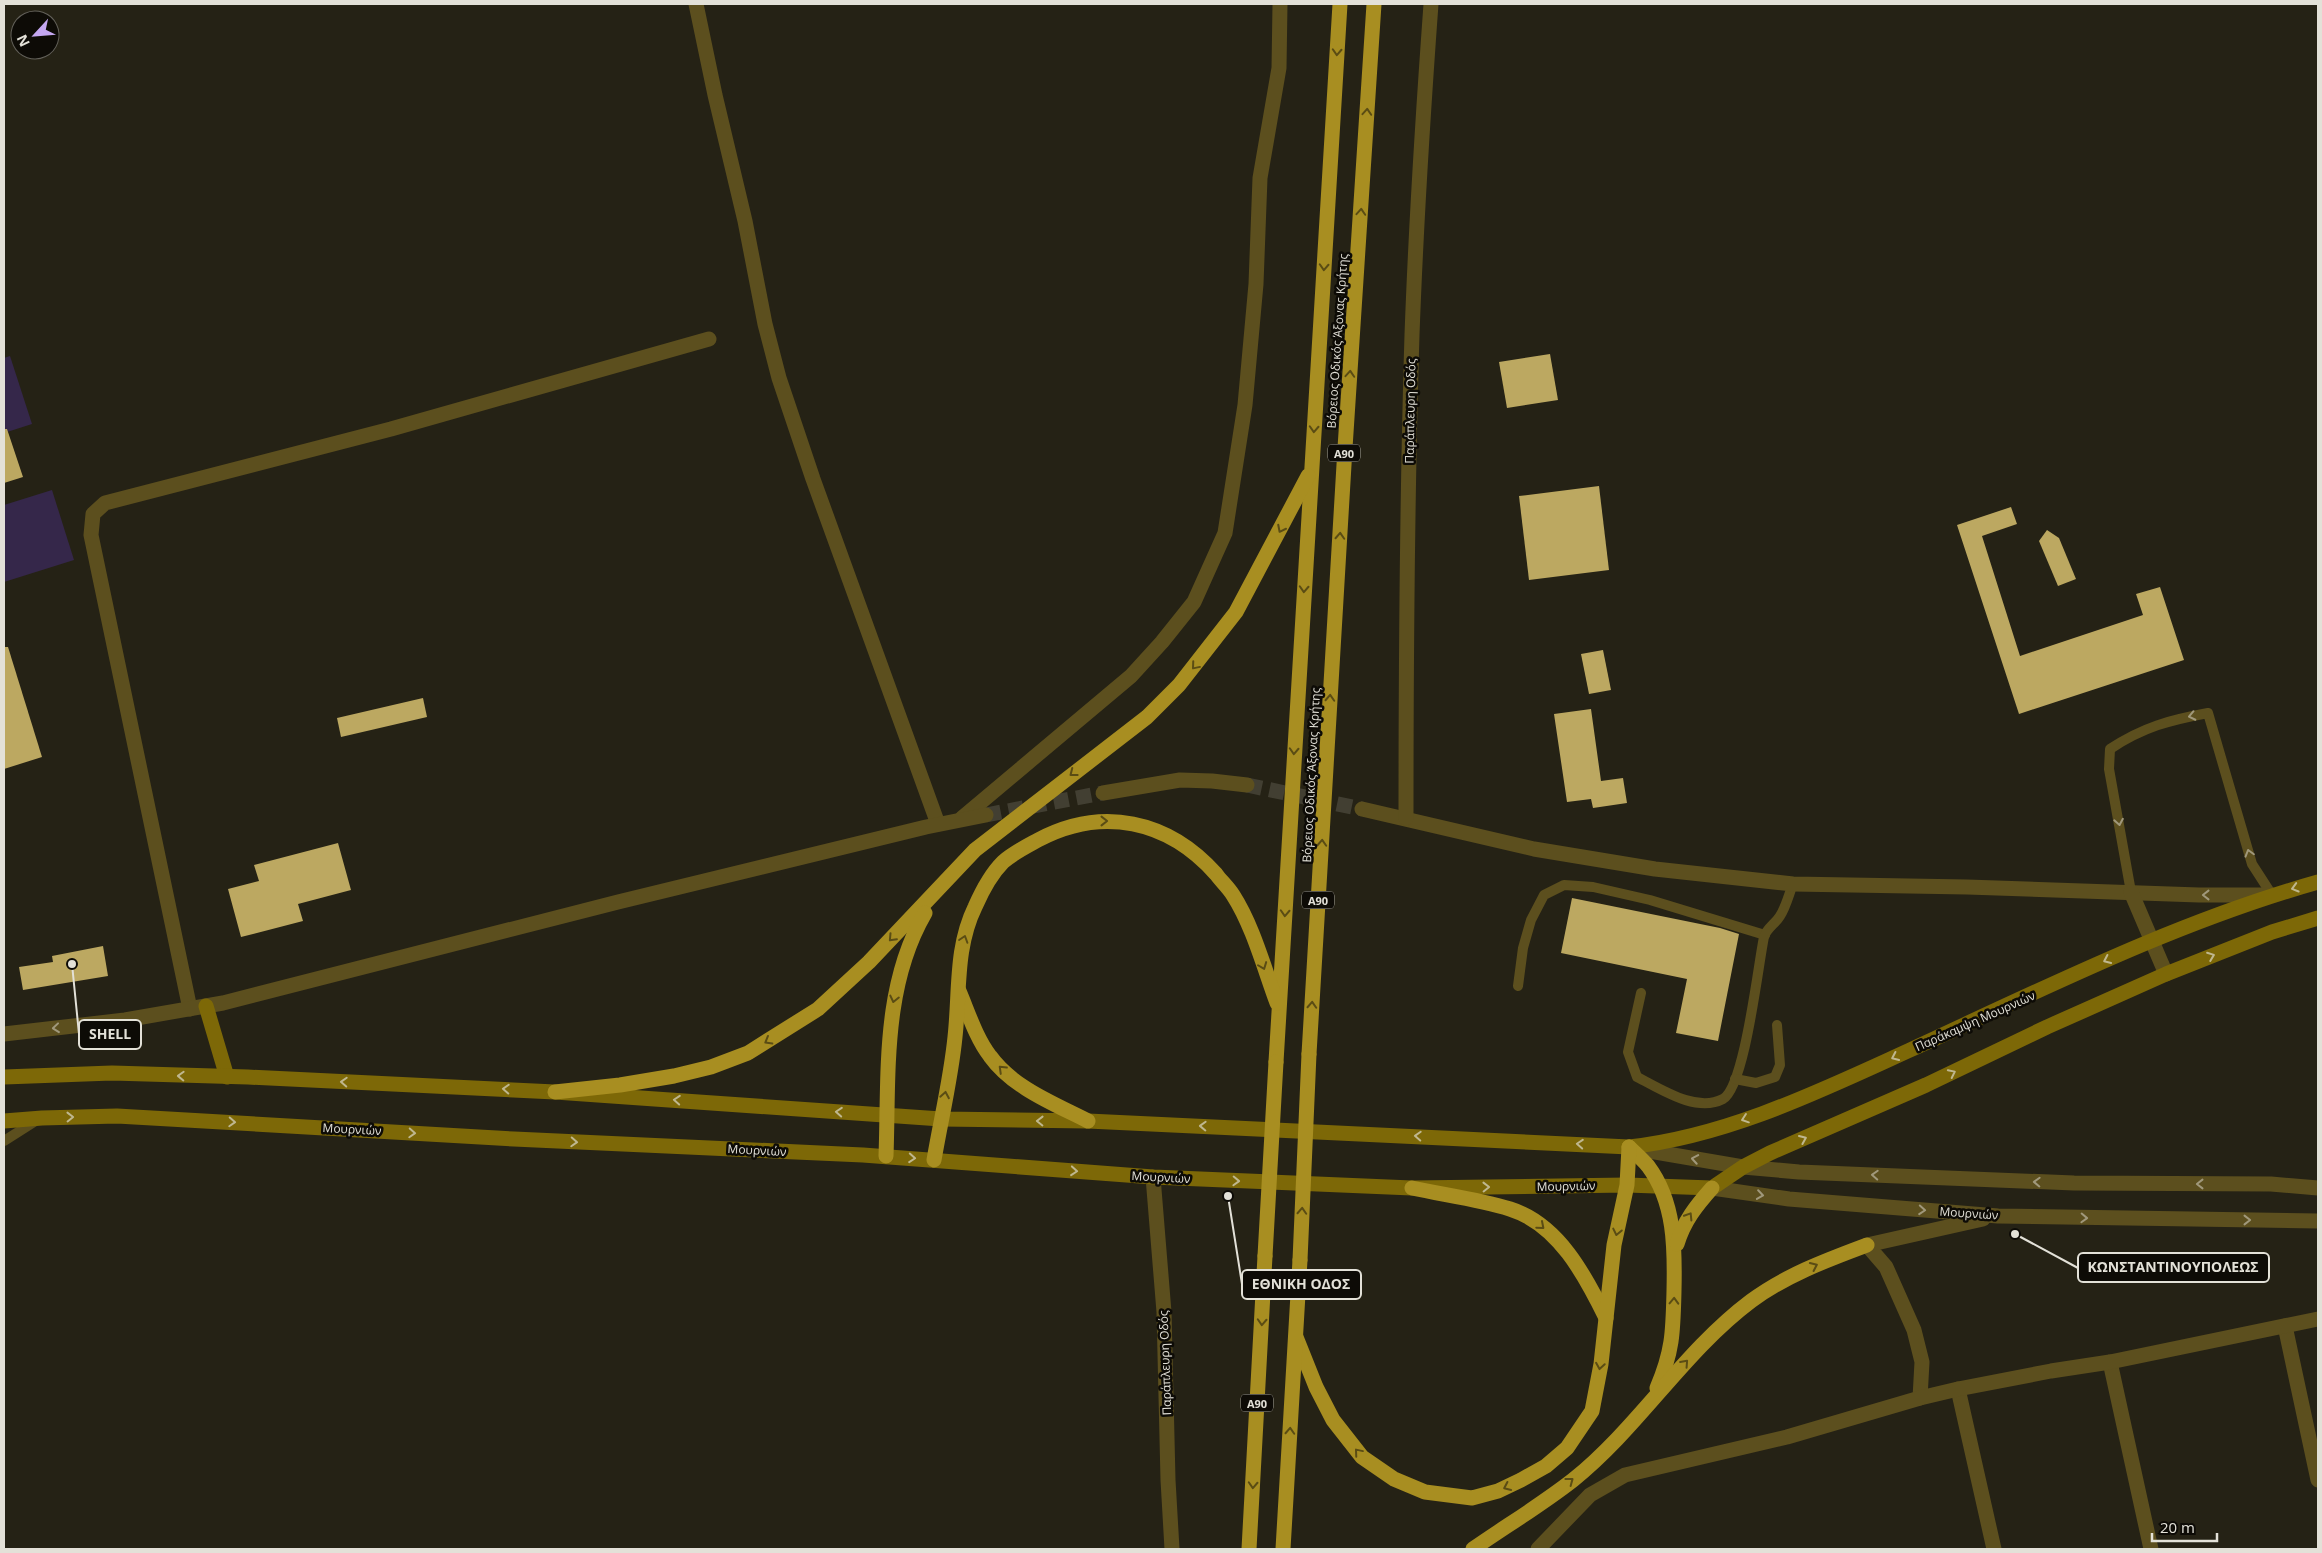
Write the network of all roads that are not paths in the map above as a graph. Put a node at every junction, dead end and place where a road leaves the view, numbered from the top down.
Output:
1 (696, 4) edge
2 (1280, 4) edge
3 (1340, 4) edge
4 (1374, 4) edge
5 (1430, 4) edge
6 (709, 339) dead end
7 (1311, 470) junction
8 (1246, 785) tunnel mouth
9 (1103, 793) tunnel mouth
10 (1362, 809) tunnel mouth
11 (986, 815) tunnel mouth
12 (962, 818) junction
13 (1406, 818) junction
14 (938, 824) junction
15 (2318, 882) edge
16 (1792, 884) junction
17 (938, 890) junction
18 (2132, 892) junction
19 (2272, 895) junction
20 (2318, 918) edge
21 (1764, 935) junction
22 (2151, 940) junction
23 (2166, 974) junction
24 (1518, 986) dead end
25 (957, 987) junction
26 (1641, 993) dead end
27 (206, 1006) junction
28 (1279, 1008) junction
29 (190, 1009) junction
30 (1777, 1025) dead end
31 (4, 1034) edge
32 (227, 1077) junction
33 (4, 1078) edge
34 (1735, 1079) junction
35 (555, 1092) junction
36 (887, 1116) junction
37 (42, 1118) junction
38 (941, 1119) junction
39 (4, 1121) edge
40 (1088, 1122) junction
41 (4, 1141) edge
42 (1628, 1147) junction
43 (886, 1156) junction
44 (934, 1160) junction
45 (1743, 1167) junction
46 (1153, 1178) junction
47 (1627, 1185) junction
48 (1658, 1186) junction
49 (1412, 1188) junction
50 (1712, 1188) junction
51 (2318, 1188) edge
52 (1998, 1216) junction
53 (2318, 1221) edge
54 (1867, 1245) junction
55 (1675, 1248) junction
56 (1606, 1318) junction
57 (2318, 1319) edge
58 (2285, 1326) junction
59 (1296, 1337) junction
60 (2110, 1362) junction
61 (1958, 1389) junction
62 (1920, 1398) junction
63 (1653, 1399) junction
64 (2318, 1480) edge
65 (1172, 1549) edge
66 (1249, 1549) edge
67 (1283, 1549) edge
68 (1473, 1549) edge
69 (1538, 1549) edge
70 (1994, 1549) edge
71 (2151, 1549) edge

1 - 14 street
2 - 12 street
3 -> 7 highway, Βόρειος Οδικός Άξονας Κρήτης / Α90
59 -> 4 highway, Βόρειος Οδικός Άξονας Κρήτης / Α90, bridge
5 - 13 street, Παράπλευρη Οδός
6 - 29 street
7 -> 17 highway
7 -> 28 highway, Βόρειος Οδικός Άξονας Κρήτης / Α90
8 - 9 street
10 - 13 street
11 - 12 street
12 - 14 street
13 - 16 street
14 - 27 street
15 -> 19 main road, Παράκαμψη Μουρνιών
16 - 18 street
16 - 21 lane
17 -> 35 highway
17 -> 36 highway
19 -> 18 street
19 -> 18 lane
18 - 22 street
19 - 22 main road, Παράκαμψη Μουρνιών
23 -> 20 main road
21 - 24 lane
21 - 34 lane
22 - 23 street
22 -> 42 main road, Παράκαμψη Μουρνιών
45 -> 23 main road
25 -> 28 highway
38 -> 25 highway
40 -> 25 highway
26 - 34 lane
27 - 29 street
27 - 32 main road
28 -> 66 highway, Βόρειος Οδικός Άξονας Κρήτης / Α90, bridge
29 -> 31 street
30 - 34 lane
32 -> 33 main road, Παράκαμψη Μουρνιών
35 -> 32 main road, Παράκαμψη Μουρνιών
36 -> 35 main road, Παράκαμψη Μουρνιών
36 - 38 main road, Παράκαμψη Μουρνιών
36 - 43 highway
37 - 39 main road, Μουρνιών
37 - 41 lane
37 -> 43 main road, Μουρνιών
40 -> 38 main road, Παράκαμψη Μουρνιών
38 - 44 highway
42 -> 40 main road, Παράκαμψη Μουρνιών
45 -> 42 street
42 - 47 highway
42 - 48 highway
43 -> 44 main road, Μουρνιών
44 -> 46 main road, Μουρνιών
45 - 50 main road
51 -> 45 street
46 -> 49 main road, Μουρνιών
46 - 65 street, Παράπλευρη Οδός
47 - 48 main road, Μουρνιών
49 -> 47 main road, Μουρνιών
47 -> 56 highway
48 - 50 main road, Μουρνιών
48 - 55 highway
49 -> 56 highway
50 -> 52 street, Μουρνιών
55 -> 50 highway
52 -> 53 street, Μουρνιών
52 - 54 street
54 - 62 street
63 -> 54 highway
63 -> 55 highway
56 -> 59 highway
57 - 58 street
58 - 60 street
58 - 64 street
67 -> 59 highway, Βόρειος Οδικός Άξονας Κρήτης / Α90
60 - 61 street
60 - 71 street
61 - 62 street
61 - 70 street
62 - 69 street
68 -> 63 highway

